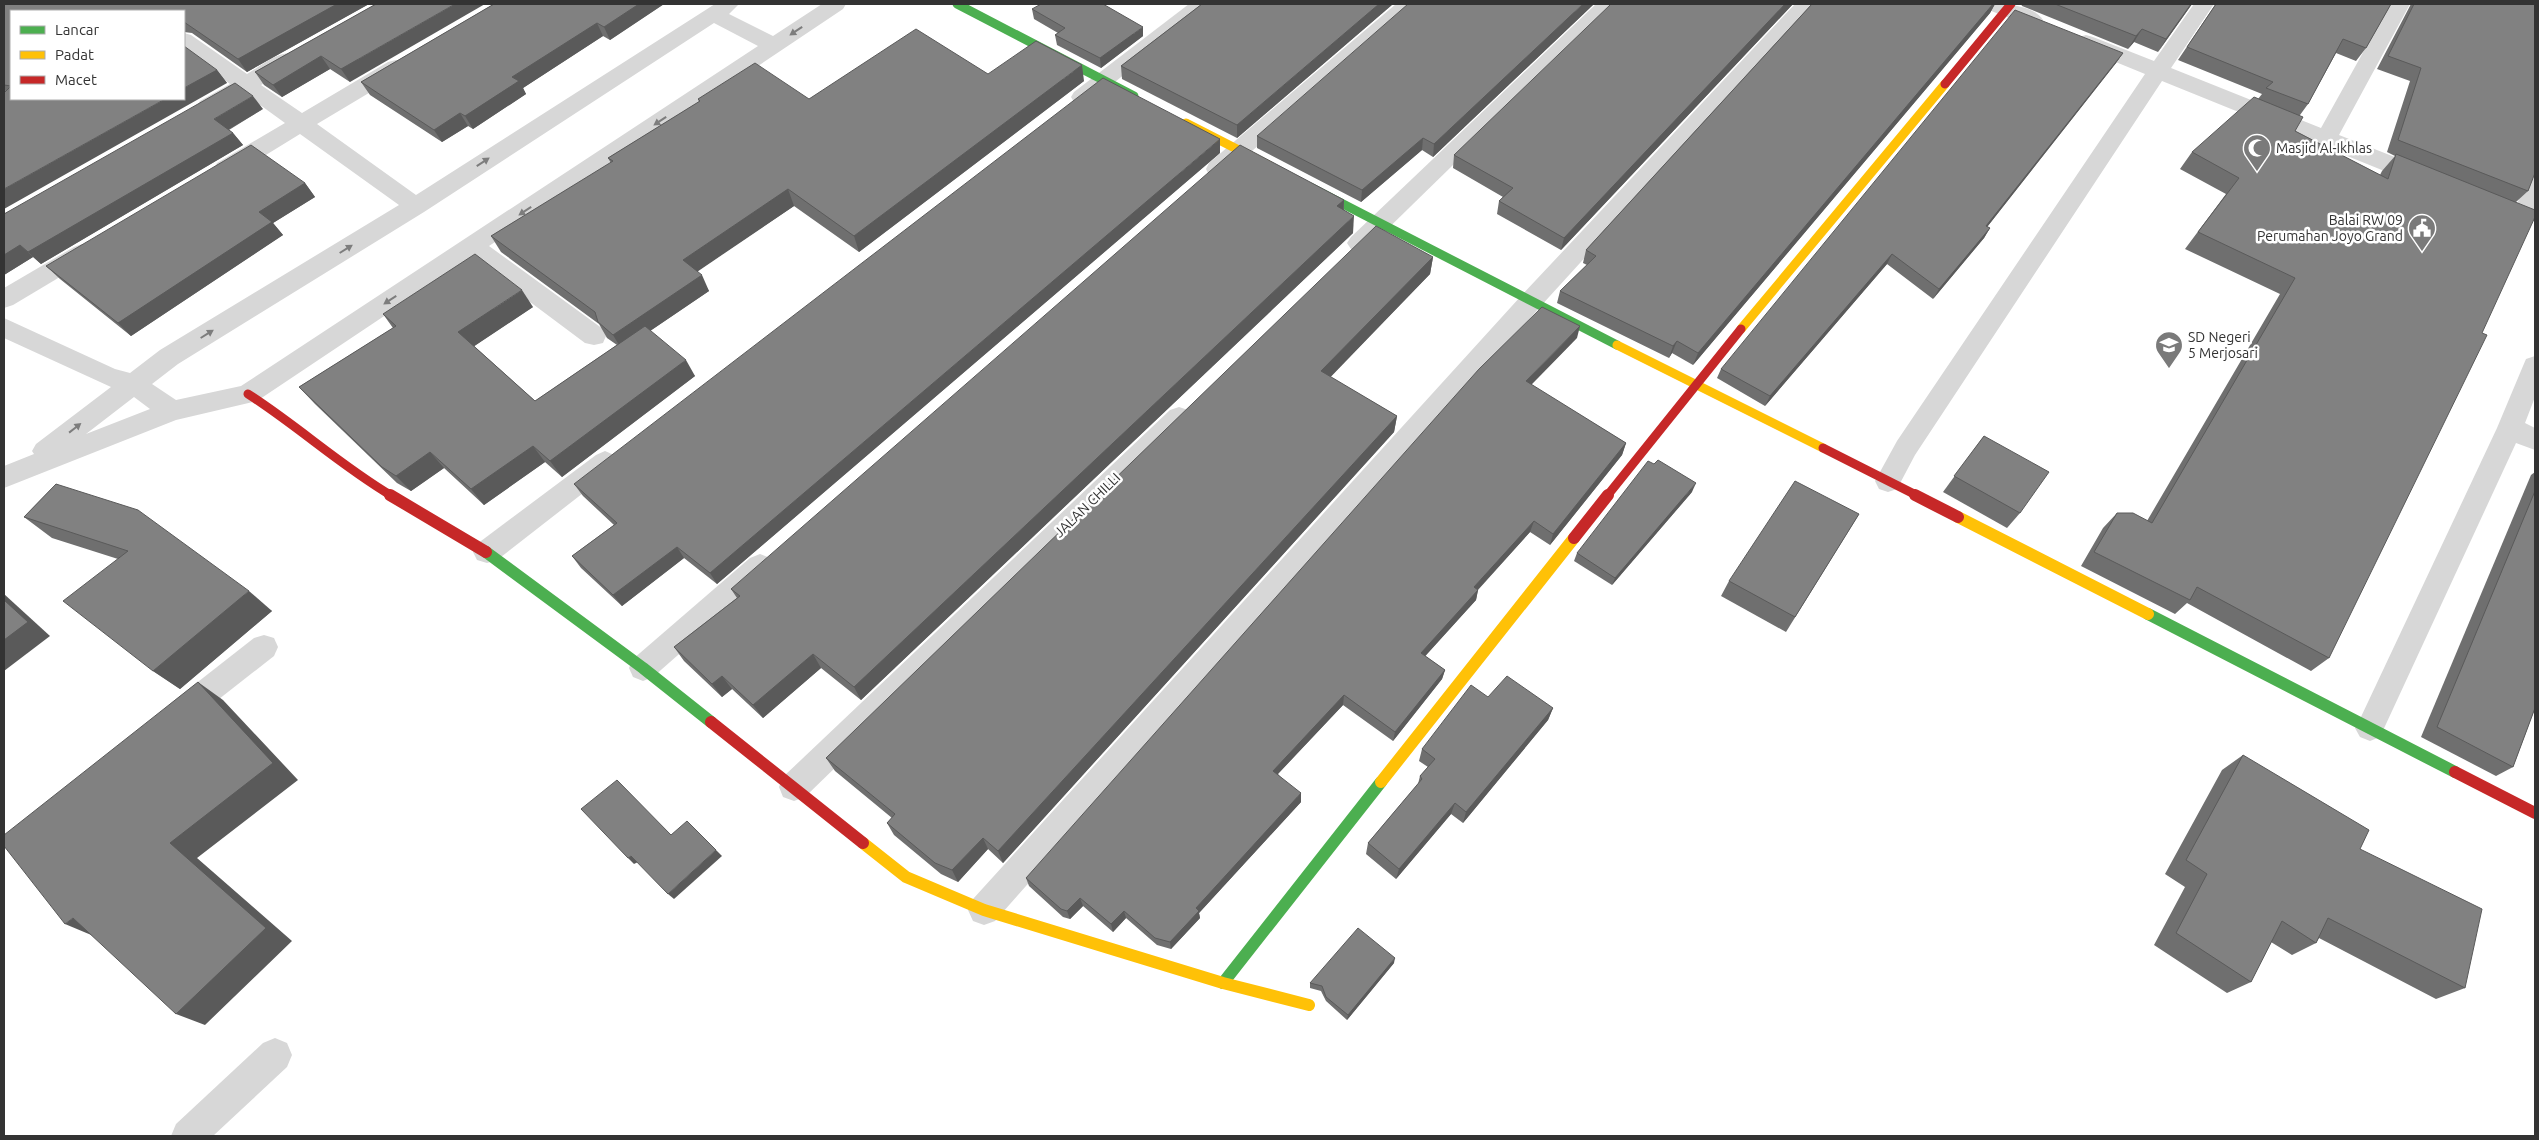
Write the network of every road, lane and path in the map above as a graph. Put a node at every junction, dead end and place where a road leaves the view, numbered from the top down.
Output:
1 (836, 4) edge
2 (957, 4) edge
3 (1202, 4) edge
4 (1408, 4) edge
5 (1608, 4) edge
6 (1806, 4) edge
7 (2204, 4) edge
8 (2400, 4) edge
9 (2004, 6) edge
10 (721, 9) edge
11 (185, 41) edge
12 (774, 45) junction
13 (304, 51) edge
14 (410, 59) edge
15 (2158, 72) junction
16 (1104, 81) junction
17 (246, 84) junction
18 (1146, 102) edge
19 (1064, 111) edge
20 (1171, 115) edge
21 (186, 118) edge
22 (301, 124) junction
23 (2326, 138) junction
24 (1238, 150) junction
25 (1283, 173) edge
26 (208, 179) edge
27 (1300, 182) edge
28 (1201, 183) edge
29 (2442, 185) edge
30 (2535, 186) edge
31 (416, 206) junction
32 (2521, 217) edge
33 (1380, 223) junction
34 (97, 244) edge
35 (472, 246) junction
36 (1344, 258) edge
37 (4, 299) edge
38 (1530, 302) junction
39 (4, 327) edge
40 (594, 336) edge
41 (2535, 366) edge
42 (132, 383) junction
43 (1694, 385) junction
44 (248, 394) junction
45 (1194, 402) edge
46 (172, 411) junction
47 (2510, 428) junction
48 (2535, 440) edge
49 (621, 449) edge
50 (13, 473) edge
51 (1888, 480) junction
52 (778, 550) edge
53 (487, 552) junction
54 (264, 646) dead end
55 (643, 668) junction
56 (2370, 728) junction
57 (157, 732) edge
58 (794, 788) junction
59 (2535, 813) edge
60 (984, 910) junction
61 (1223, 983) junction
62 (1309, 1005) dead end
63 (275, 1055) dead end
64 (188, 1136) edge

1 -> 12 street
2 - 16 street
3 - 16 street
4 - 24 street
5 - 33 street
6 - 38 street
7 - 15 street
8 - 23 street
9 - 15 street
9 - 43 street
10 - 12 street
31 -> 10 street
11 - 17 street
12 -> 35 street
13 - 17 street
14 - 22 street
15 - 23 street
15 - 51 street
16 - 18 street
16 - 19 street
17 - 21 street
17 - 22 street
20 - 24 street
22 - 26 street
22 - 31 street
23 - 29 street
24 - 25 street
24 - 28 street
27 - 33 street
30 - 32 street
42 -> 31 street
33 - 36 street
33 - 38 street
34 - 37 street
35 - 40 street
35 -> 44 street
38 - 43 street
38 - 60 street
39 - 42 street
41 - 47 street
42 - 46 street
50 -> 42 street
43 - 51 street
43 - 61 street
44 - 46 street
44 - 53 street
45 - 58 street, JALAN CHILLI
46 - 50 street
47 - 48 street
47 - 56 street
49 - 53 street
51 - 56 street
52 - 55 street
53 - 55 street
54 - 57 street
55 - 58 street
56 - 59 street
58 - 60 street
60 - 61 street
61 - 62 street
63 - 64 street

